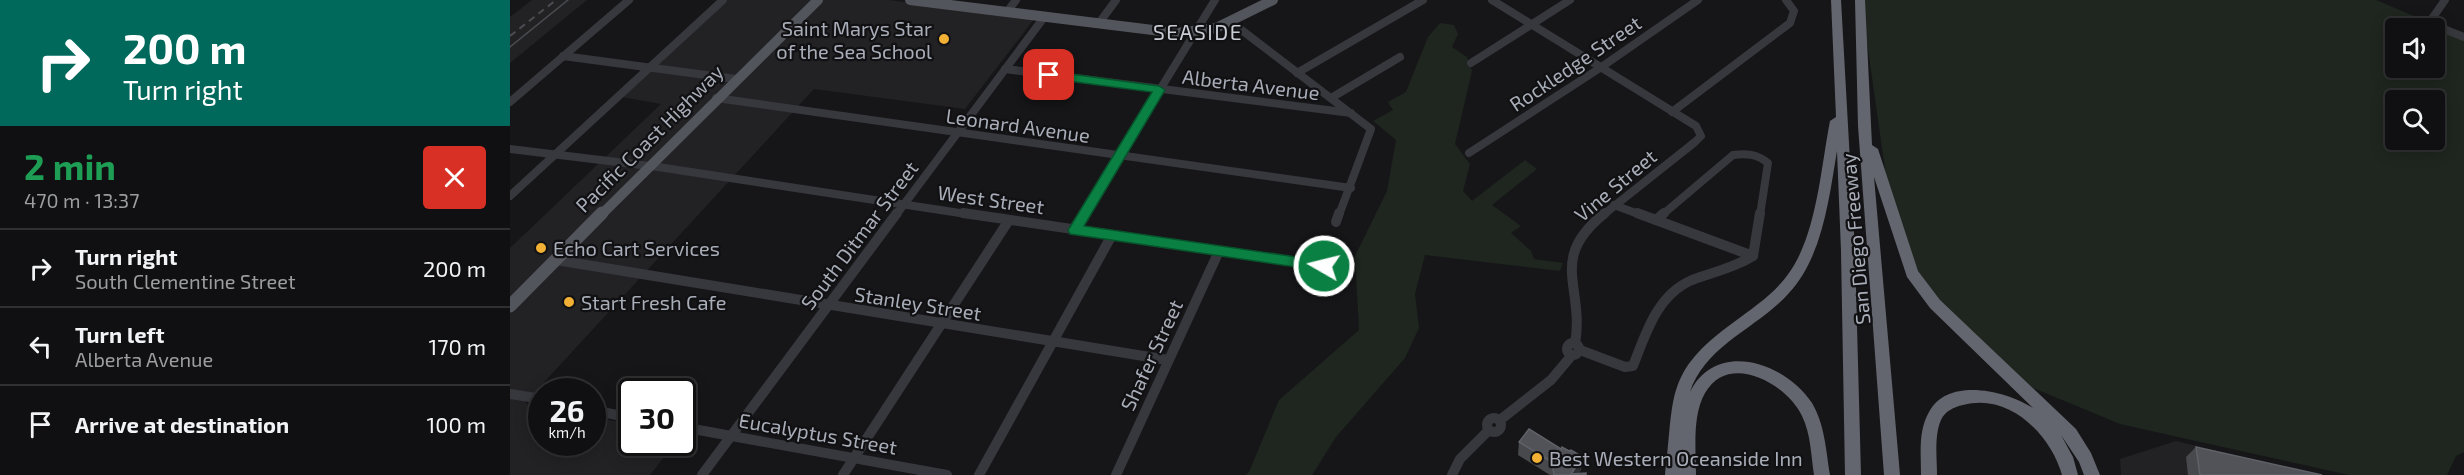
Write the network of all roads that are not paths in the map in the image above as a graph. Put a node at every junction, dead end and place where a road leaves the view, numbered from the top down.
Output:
1 (630, 0) edge
2 (723, 0) edge
3 (818, 0) edge
4 (917, 0) edge
5 (1016, 0) edge
6 (1116, 0) edge
7 (1215, 0) edge
8 (1273, 0) edge
9 (1423, 0) edge
10 (1492, 0) edge
11 (1570, 0) edge
12 (1698, 0) edge
13 (1786, 0) edge
14 (1836, 0) edge
15 (1860, 0) edge
16 (2445, 0) edge
17 (1007, 12) junction
18 (1045, 16) junction
19 (1231, 22) junction
20 (1100, 23) junction
21 (1531, 25) junction
22 (1196, 32) junction
23 (2464, 37) edge
24 (563, 56) junction
25 (1400, 57) dead end
26 (1471, 63) dead end
27 (649, 68) junction
28 (1600, 68) junction
29 (1005, 69) junction
30 (1297, 73) junction
31 (736, 79) junction
32 (1159, 90) junction
33 (717, 98) junction
34 (1330, 98) junction
35 (1840, 101) junction
36 (510, 102) edge
37 (1672, 112) junction
38 (1351, 113) junction
39 (1864, 126) junction
40 (958, 134) junction
41 (510, 149) edge
42 (1469, 153) dead end
43 (554, 156) junction
44 (1118, 156) junction
45 (647, 167) junction
46 (1351, 188) junction
47 (510, 196) edge
48 (904, 204) junction
49 (1614, 205) junction
50 (1009, 220) junction
51 (1655, 221) junction
52 (1336, 222) dead end
53 (1074, 230) junction
54 (1112, 235) junction
55 (1219, 251) junction
56 (1753, 256) junction
57 (556, 260) junction
58 (1324, 266) dead end
59 (510, 306) edge
60 (828, 307) junction
61 (941, 325) junction
62 (1053, 343) junction
63 (1576, 350) junction
64 (1168, 360) junction
65 (510, 394) edge
66 (528, 397) edge
67 (696, 430) edge
68 (732, 436) junction
69 (854, 458) junction
70 (702, 475) edge
71 (843, 475) edge
72 (947, 475) edge
73 (979, 475) edge
74 (1116, 475) edge
75 (1452, 475) edge
76 (1673, 475) edge
77 (1688, 475) edge
78 (1822, 475) edge
79 (1853, 475) edge
80 (1892, 475) edge
81 (1929, 475) edge
82 (2070, 475) edge
83 (2092, 475) edge

1 - 24 street
2 - 27 street
3 - 31 main road, Pacific Coast Highway
4 - 17 main road
5 - 17 street
6 - 20 street
7 - 22 street
8 - 19 main road
9 - 30 street
10 - 21 street
11 - 21 street
12 - 28 street, Rockledge Street
13 - 37 street
14 - 35 highway, San Diego Freeway
15 - 39 highway, San Diego Freeway
16 - 23 street
17 - 18 main road
18 - 20 main road
18 - 29 street, South Ditmar Street
19 - 22 main road
19 - 30 street
20 - 22 main road
21 - 26 street
21 - 28 street
22 - 32 street
24 - 27 street
24 - 36 street
25 - 34 street
27 - 31 street
27 - 43 street
28 - 37 street
28 - 42 street, Rockledge Street
29 - 32 street, Alberta Avenue
29 - 40 street, South Ditmar Street
30 - 34 street
31 - 33 main road, Pacific Coast Highway
32 - 38 street, Alberta Avenue
32 - 44 street
33 - 40 street, Leonard Avenue
33 - 45 main road, Pacific Coast Highway
34 - 38 street
35 - 76 highway
35 - 79 highway, San Diego Freeway
37 - 49 street, Vine Street
38 - 46 street
39 - 80 highway, San Diego Freeway
39 - 83 highway
40 - 44 street, Leonard Avenue
40 - 48 street, South Ditmar Street
41 - 43 street, West Street
43 - 45 street, West Street
43 - 47 street
44 - 46 street, Leonard Avenue
44 - 53 street
45 - 48 street, West Street
45 - 57 main road, Pacific Coast Highway
46 - 52 street
48 - 50 street, West Street
48 - 60 street, South Ditmar Street
49 - 51 street
49 - 63 street, Vine Street
50 - 53 street, West Street
50 - 61 street
51 - 56 street
51 - 56 street
53 - 54 street, West Street
54 - 55 street, West Street
54 - 62 street
55 - 58 street, West Street
55 - 64 street, Shafer Street
56 - 63 street
57 - 59 main road, Pacific Coast Highway
57 - 60 street, Stanley Street
60 - 61 street, Stanley Street
60 - 68 street, South Ditmar Street
61 - 62 street, Stanley Street
61 - 69 street
62 - 64 street, Stanley Street
62 - 73 street
63 - 75 street
64 - 74 street, Shafer Street
65 - 66 street
67 - 68 street, Eucalyptus Street
68 - 69 street, Eucalyptus Street
68 - 70 street, South Ditmar Street
69 - 71 street
69 - 72 street, Eucalyptus Street
77 - 78 highway
81 - 82 highway

